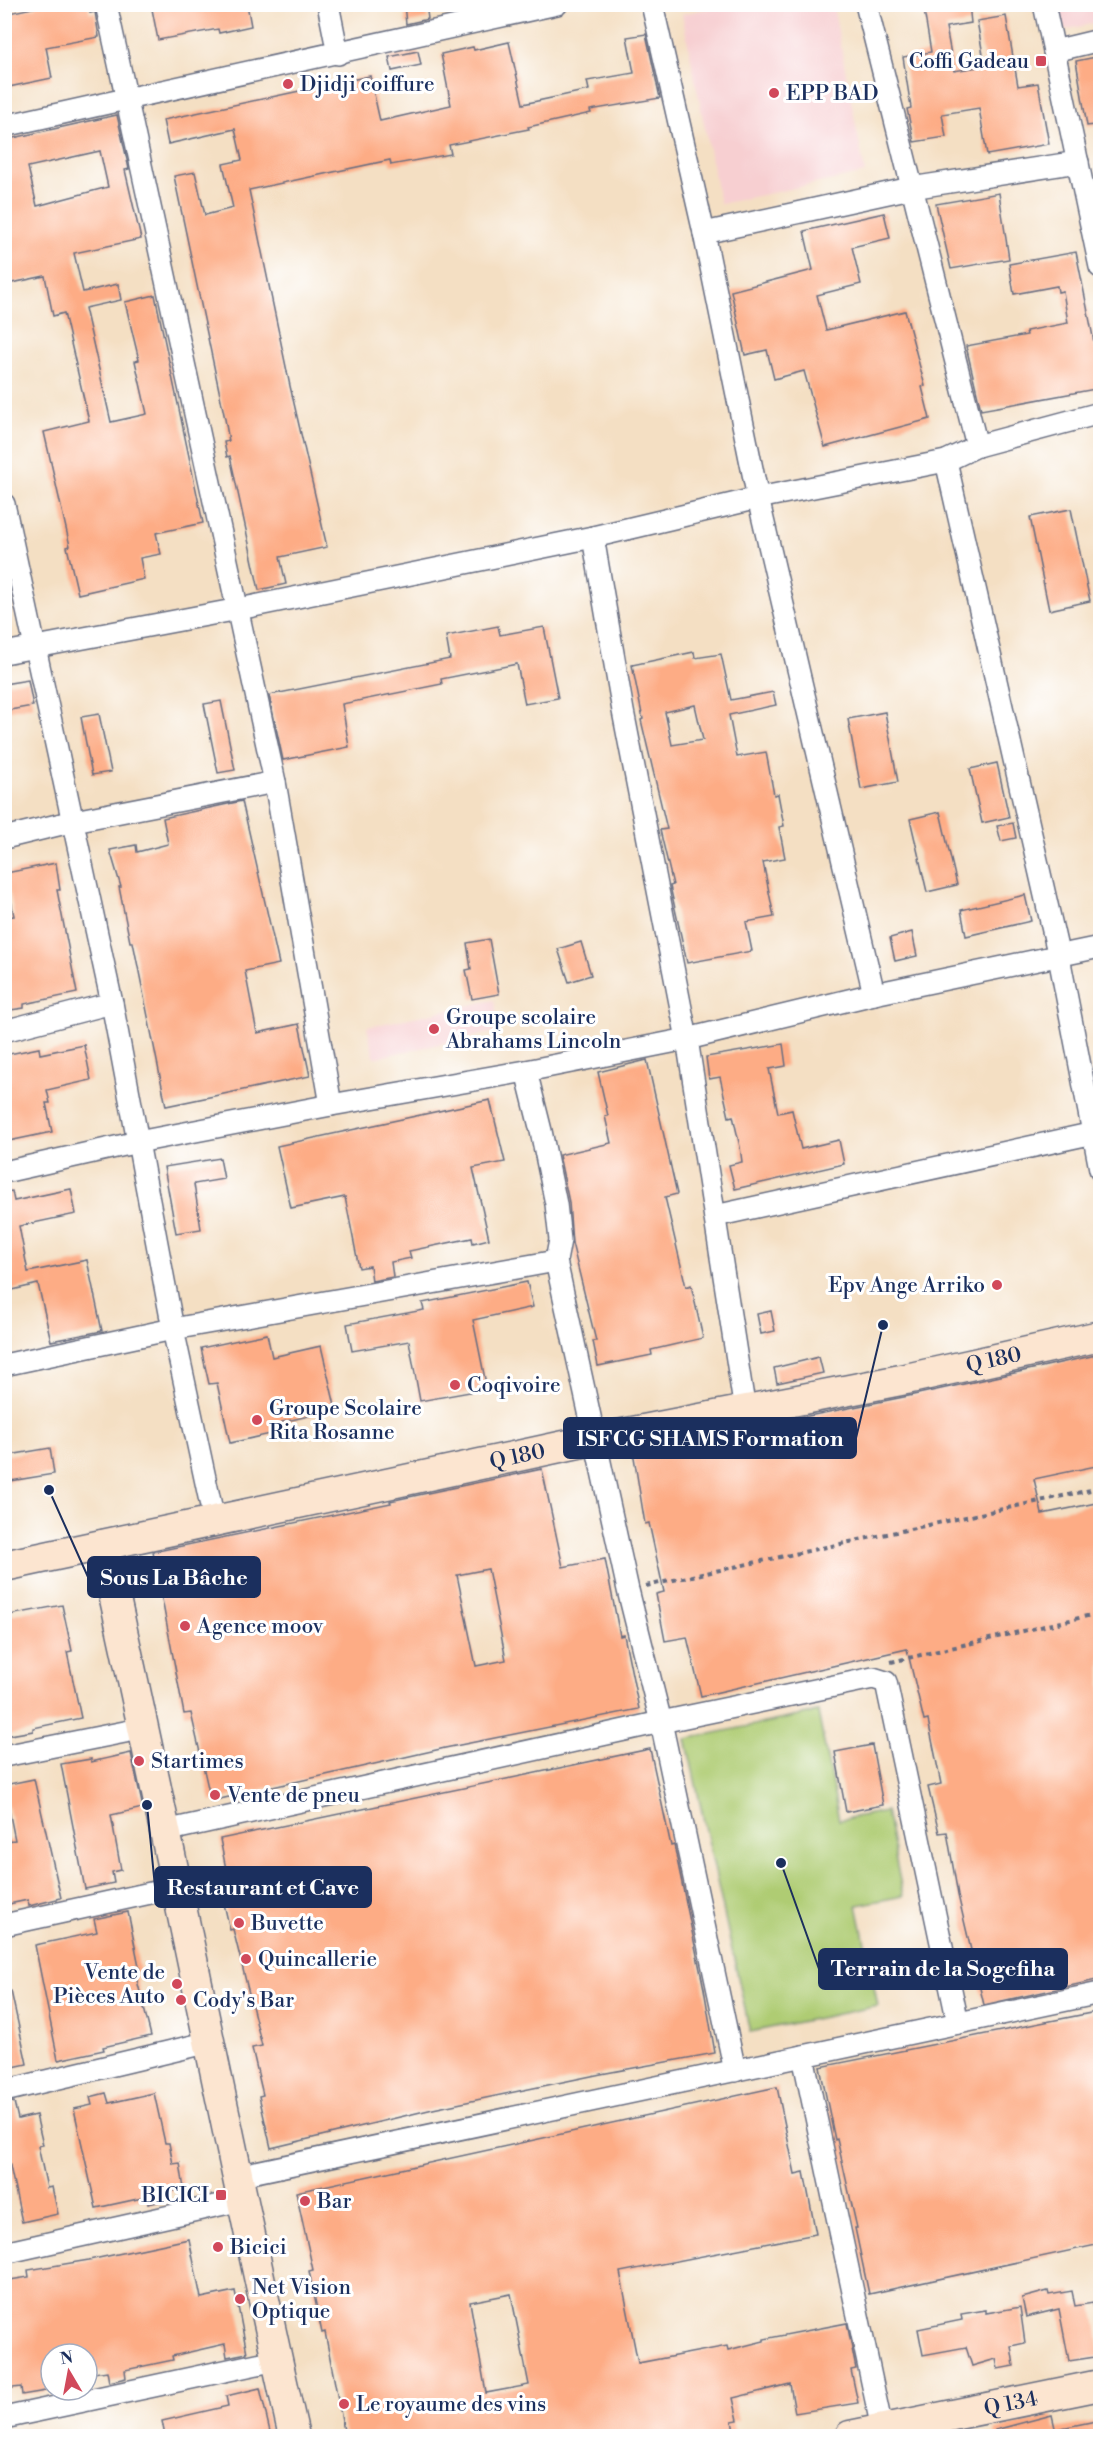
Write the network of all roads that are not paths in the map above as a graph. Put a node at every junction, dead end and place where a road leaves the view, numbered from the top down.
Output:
1 (106, 4) edge
2 (328, 4) edge
3 (557, 4) edge
4 (652, 4) edge
5 (866, 4) edge
6 (1044, 4) edge
7 (1101, 40) edge
8 (1054, 51) junction
9 (338, 54) junction
10 (127, 98) junction
11 (4, 126) edge
12 (1078, 162) junction
13 (911, 188) junction
14 (1096, 220) edge
15 (704, 233) junction
16 (1101, 267) edge
17 (1101, 413) edge
18 (977, 446) junction
19 (946, 461) junction
20 (758, 498) junction
21 (4, 504) edge
22 (593, 537) junction
23 (239, 609) junction
24 (35, 646) junction
25 (4, 653) edge
26 (275, 782) junction
27 (74, 820) junction
28 (4, 838) edge
29 (1101, 947) edge
30 (1059, 957) junction
31 (874, 994) junction
32 (112, 1003) junction
33 (4, 1031) edge
34 (687, 1039) junction
35 (526, 1071) junction
36 (331, 1104) junction
37 (1094, 1133) junction
38 (138, 1142) junction
39 (1101, 1169) edge
40 (4, 1172) edge
41 (715, 1216) junction
42 (556, 1261) junction
43 (173, 1329) junction
44 (1101, 1336) edge
45 (4, 1365) edge
46 (745, 1412) junction
47 (597, 1439) junction
48 (214, 1520) junction
49 (103, 1545) junction
50 (4, 1566) edge
51 (661, 1722) junction
52 (145, 1728) junction
53 (4, 1756) edge
54 (165, 1831) junction
55 (178, 1887) junction
56 (4, 1925) edge
57 (1101, 1993) edge
58 (958, 2023) junction
59 (210, 2043) junction
60 (803, 2056) junction
61 (735, 2071) junction
62 (4, 2091) edge
63 (240, 2188) junction
64 (4, 2253) edge
65 (276, 2360) junction
66 (1101, 2385) edge
67 (4, 2418) edge
68 (892, 2431) edge
69 (294, 2436) edge
70 (850, 2436) edge

1 - 10 street
2 - 9 street
3 - 9 street
4 - 15 street
5 - 13 street
6 - 8 street
7 - 8 street
8 - 12 street
9 - 10 street
10 - 11 street
10 - 23 street
12 - 13 street
12 - 14 street
13 - 15 street
13 - 18 street
14 - 16 street
15 - 20 street
17 - 18 street
18 - 19 street
19 - 20 street
19 - 30 street
20 - 22 street
20 - 31 street
21 - 24 street
22 - 23 street
22 - 34 street
23 - 24 street
23 - 26 street
24 - 25 street
24 - 27 street
26 - 27 street
26 - 36 street
27 - 28 street
27 - 32 street
29 - 30 street
30 - 31 street
30 - 37 street
31 - 34 street
32 - 33 street
32 - 38 street
34 - 35 street
34 - 41 street
35 - 36 street
35 - 42 street
36 - 38 street
37 - 39 street
37 - 41 street
38 - 40 street
38 - 43 street
41 - 46 street
42 - 43 street
42 - 47 street
43 - 45 street
43 - 48 street
44 - 46 street, Q 180
46 - 47 street, Q 180
47 - 48 street, Q 180
47 - 51 street
48 - 49 street, Q 180
49 - 50 street, Q 180
49 - 52 street
51 - 54 street
51 - 58 street
51 - 61 street
52 - 53 street
52 - 54 street
54 - 55 street
55 - 56 street
55 - 59 street
57 - 58 street
58 - 60 street
59 - 62 street
59 - 63 street
60 - 61 street
60 - 68 street
61 - 63 street
63 - 64 street
63 - 65 street
65 - 67 street
65 - 69 street
66 - 68 street, Q 134
68 - 70 street, Q 134

